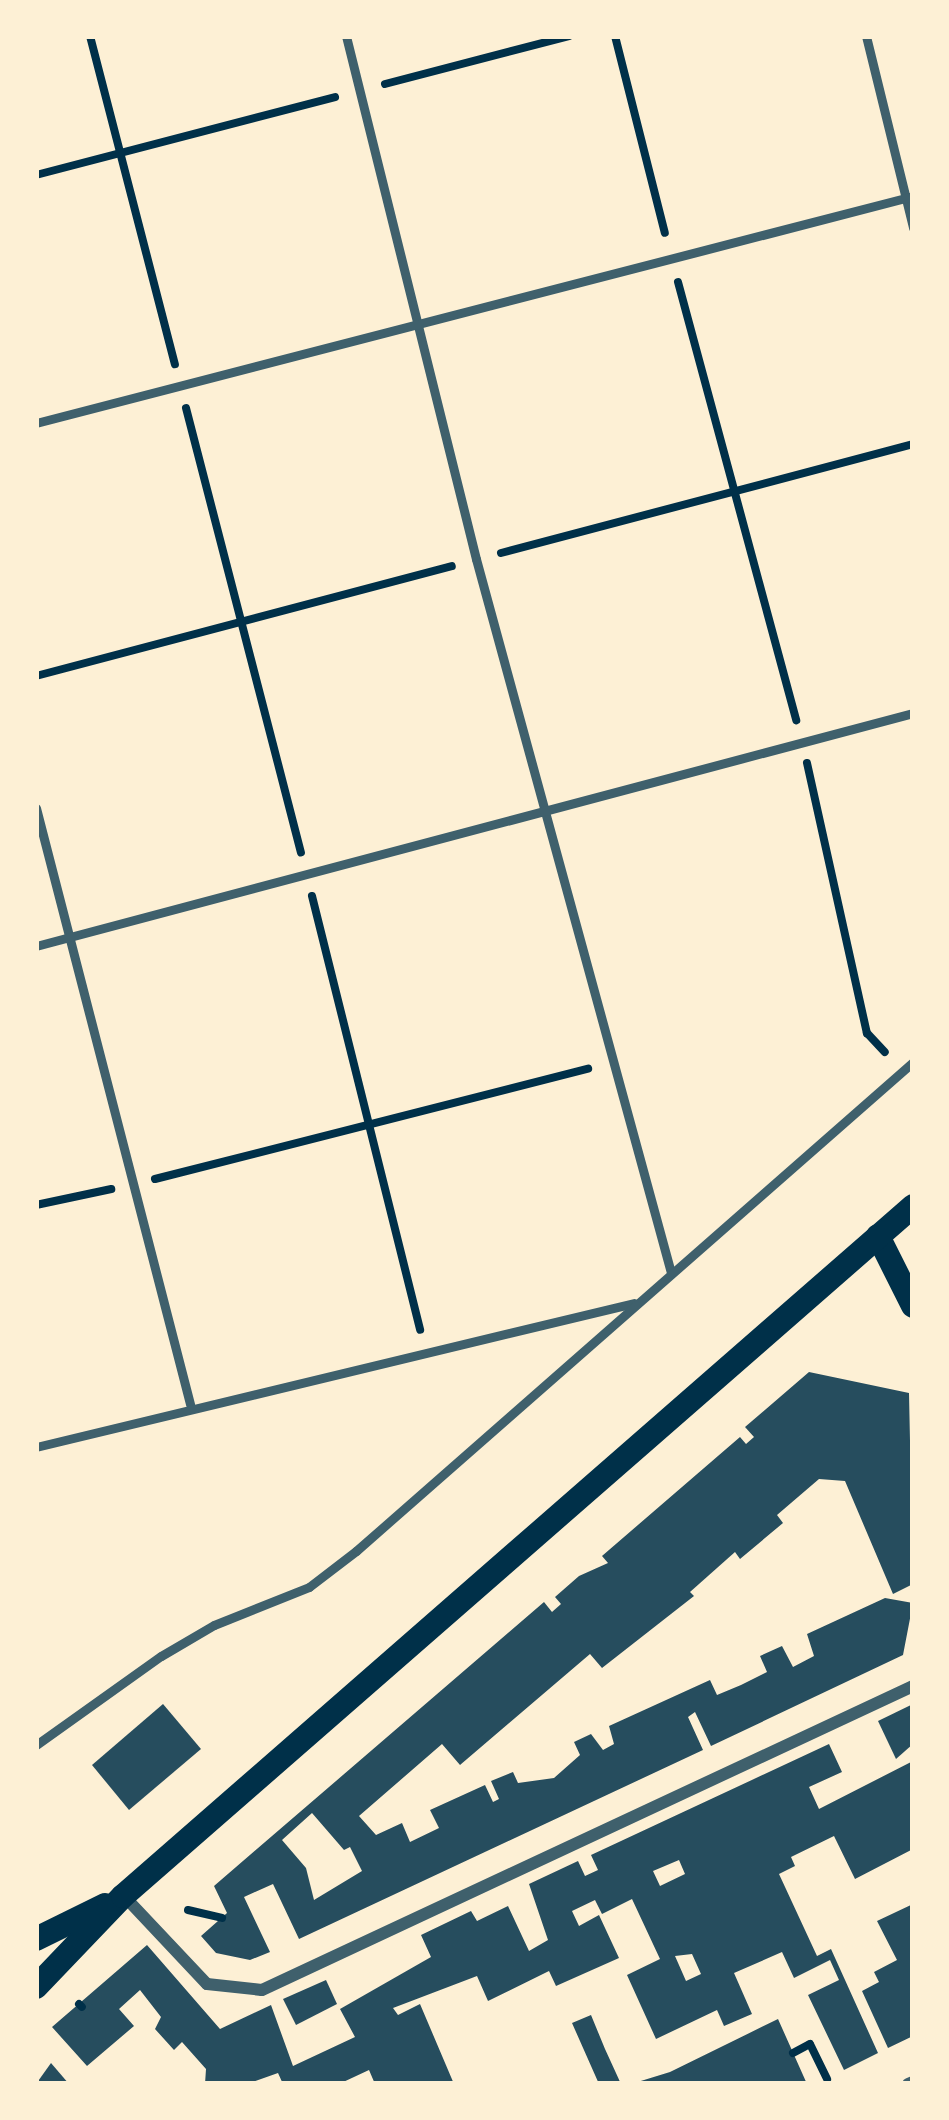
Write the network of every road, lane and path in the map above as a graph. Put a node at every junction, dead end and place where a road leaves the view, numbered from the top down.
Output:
1 (90, 36) edge
2 (346, 36) edge
3 (569, 36) edge
4 (615, 36) edge
5 (866, 36) edge
6 (359, 91) junction
7 (120, 153) junction
8 (36, 175) edge
9 (909, 197) edge
10 (913, 228) edge
11 (672, 257) junction
12 (416, 323) junction
13 (180, 385) junction
14 (36, 423) edge
15 (913, 713) edge
16 (802, 742) junction
17 (36, 808) edge
18 (545, 809) junction
19 (306, 872) junction
20 (69, 938) junction
21 (36, 946) edge
22 (614, 1063) junction
23 (913, 1063) edge
24 (903, 1071) junction
25 (370, 1123) junction
26 (133, 1184) junction
27 (36, 1205) edge
28 (913, 1206) edge
29 (878, 1236) junction
30 (671, 1273) junction
31 (639, 1301) junction
32 (913, 1306) edge
33 (425, 1348) junction
34 (190, 1404) junction
35 (36, 1447) edge
36 (913, 1686) edge
37 (36, 1745) edge
38 (123, 1895) junction
39 (188, 1910) dead end
40 (222, 1918) dead end
41 (36, 1939) edge
42 (36, 1987) edge
43 (793, 2053) dead end
44 (827, 2079) dead end

1 - 7 path
2 - 6 lane
3 - 6 path
4 - 11 path
5 - 9 lane
6 - 7 path
6 - 12 lane
7 - 8 path
7 - 13 path
9 - 10 lane
9 - 11 lane
11 - 12 lane
11 - 16 path
12 - 13 lane
12 - 18 lane
13 - 14 lane
13 - 19 path
15 - 16 lane
16 - 18 lane
16 - 24 path
17 - 20 lane
18 - 19 lane
18 - 22 lane
19 - 20 lane
19 - 25 path
20 - 21 lane
20 - 26 lane
22 - 25 path
22 - 30 lane
23 - 24 lane
24 - 30 lane
25 - 26 path
25 - 33 path
26 - 27 path
26 - 34 lane
28 - 29 main road
29 - 32 main road
29 - 38 main road
30 - 31 lane
31 - 33 lane
31 - 37 lane
33 - 34 lane
34 - 35 lane
36 - 38 street
38 - 41 main road
38 - 42 main road
39 - 40 path
43 - 44 path

